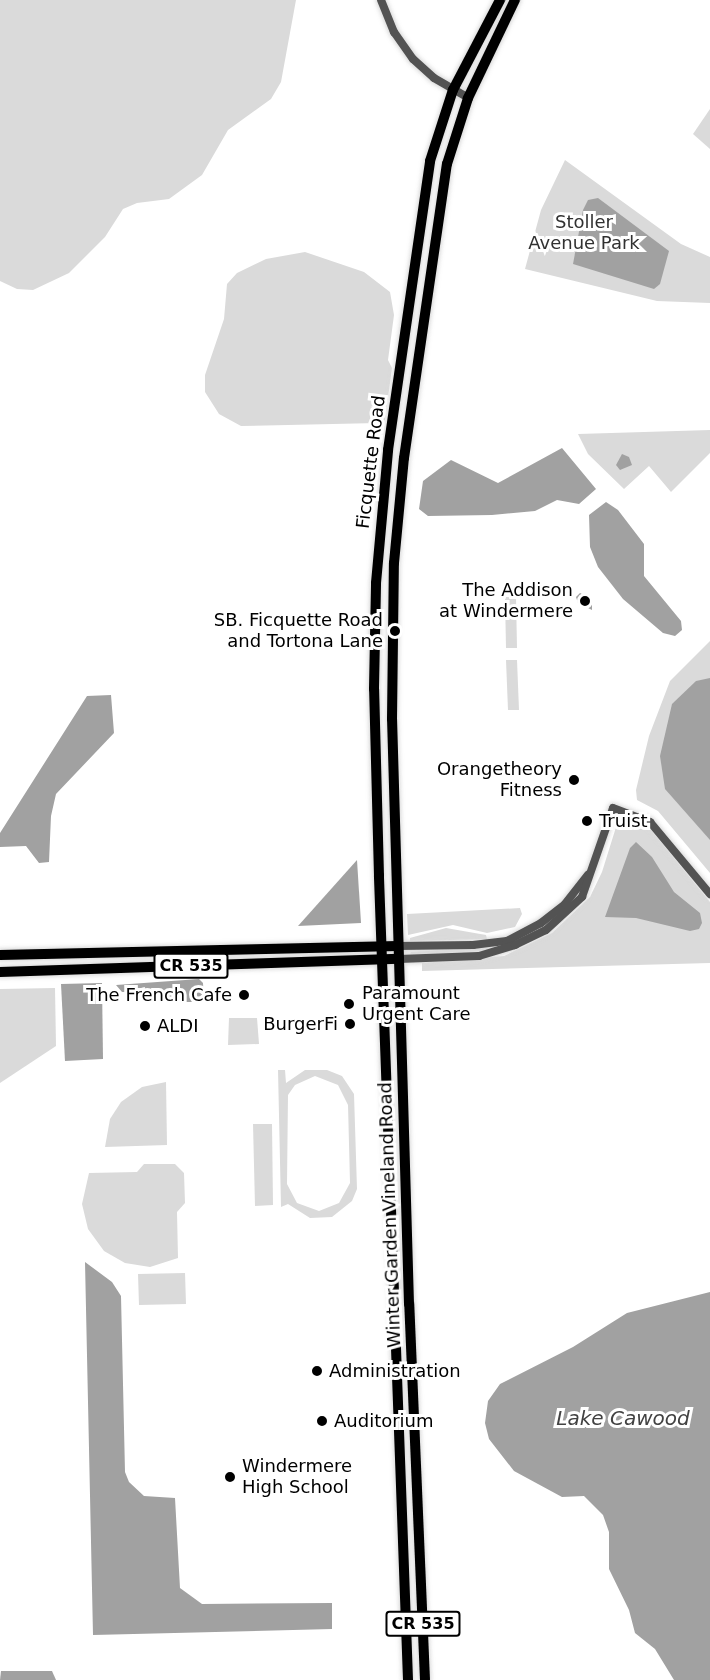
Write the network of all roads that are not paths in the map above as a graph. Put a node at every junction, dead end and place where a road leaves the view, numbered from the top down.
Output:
1 (381, 0) edge
2 (500, 0) edge
3 (515, 0) edge
4 (453, 90) junction
5 (468, 98) junction
6 (595, 866) junction
7 (710, 894) edge
8 (382, 946) junction
9 (398, 946) junction
10 (0, 955) edge
11 (399, 959) junction
12 (382, 960) junction
13 (0, 972) edge
14 (404, 1568) junction
15 (421, 1568) junction
16 (408, 1680) edge
17 (425, 1680) edge

1 - 4 street
2 - 4 main road, Ficquette Road
3 - 5 main road, Ficquette Road
4 - 5 street
4 - 8 main road, Ficquette Road
5 - 9 main road, Ficquette Road
6 - 7 street
6 - 9 street
6 - 11 street
8 - 9 main road, CR 535
8 - 10 main road, CR 535
8 - 12 main road, Winter Garden Vineland Road
9 - 11 main road, Winter Garden Vineland Road / CR 535
11 - 12 main road
11 - 15 main road, Winter Garden Vineland Road / CR 535
12 - 13 main road, CR 535
12 - 14 main road, Winter Garden Vineland Road / CR 535
14 - 15 main road
14 - 16 main road, Winter Garden Vineland Road / CR 535
15 - 17 main road, Winter Garden Vineland Road / CR 535

